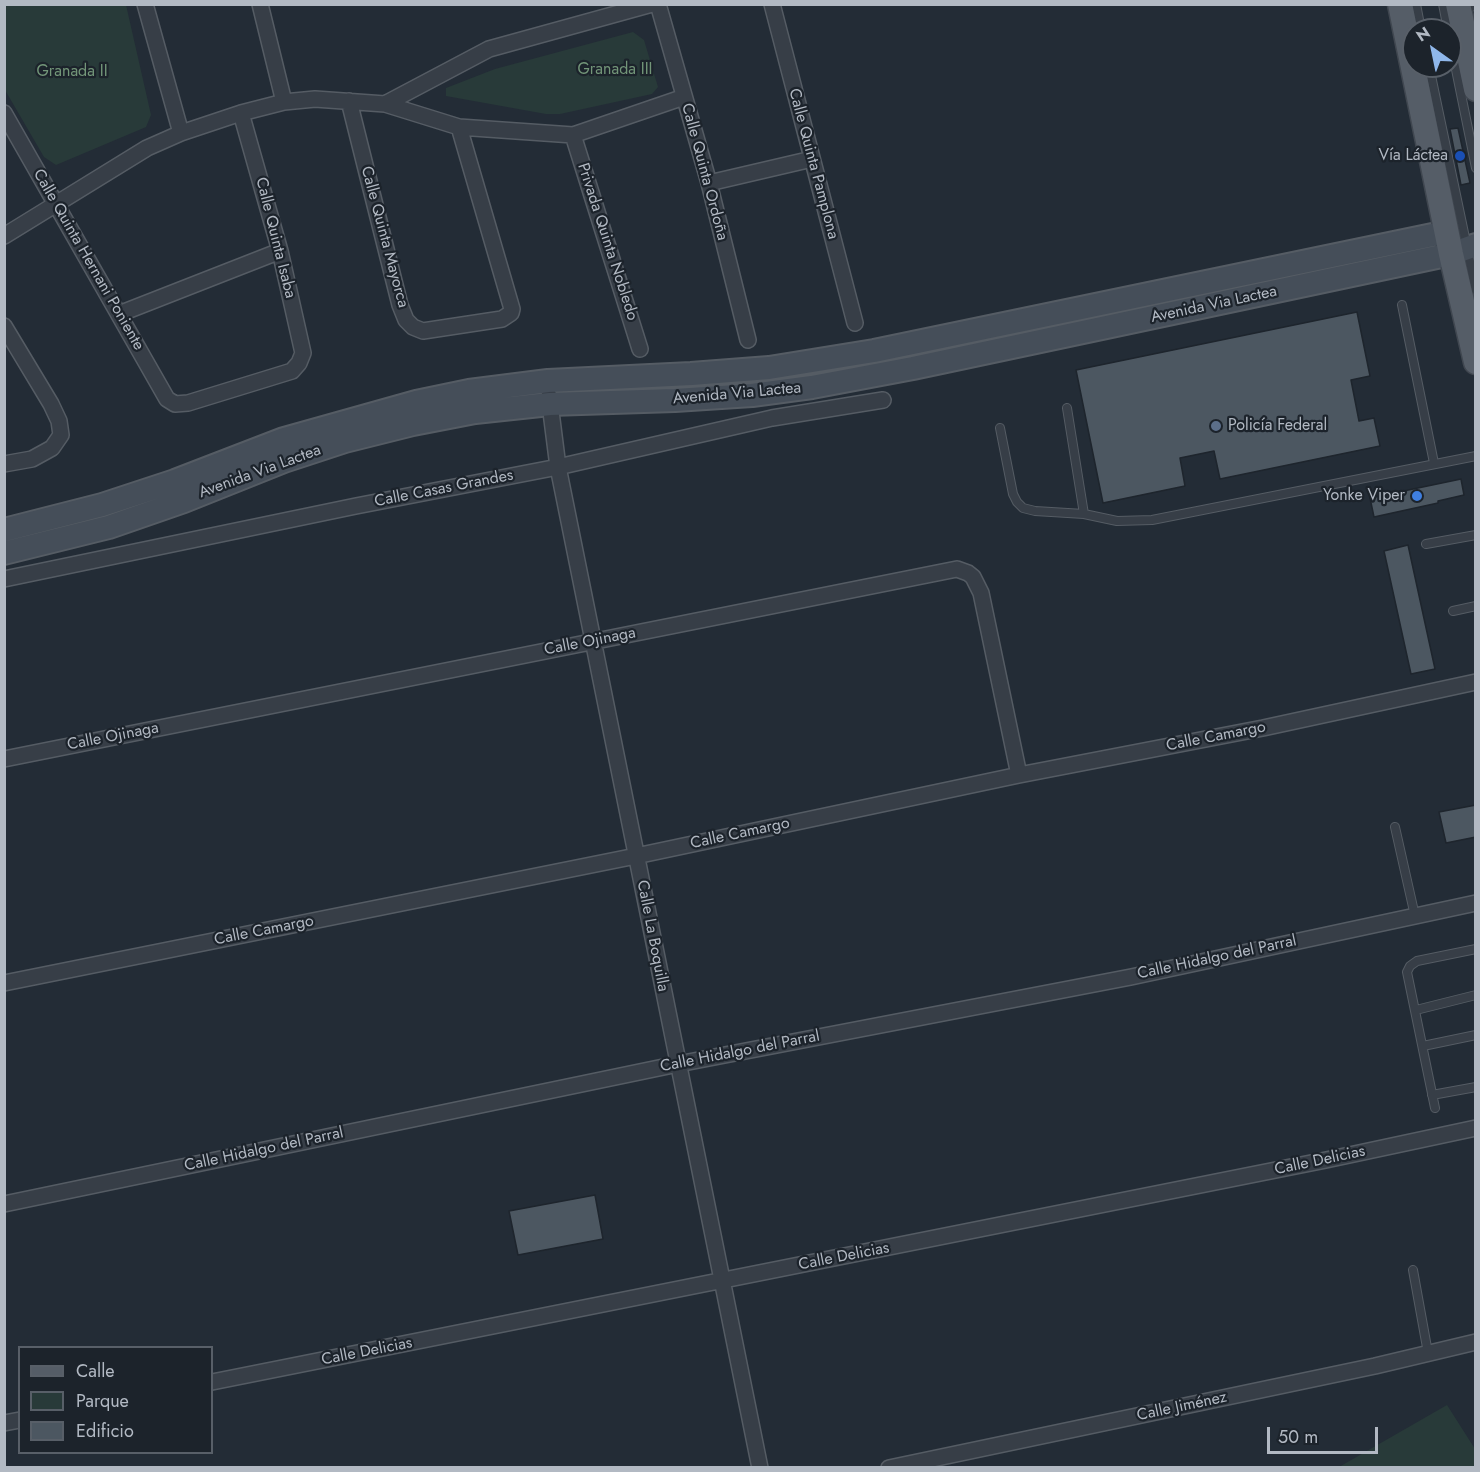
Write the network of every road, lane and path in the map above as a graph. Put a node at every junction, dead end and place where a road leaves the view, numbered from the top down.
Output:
1 (145, 4) edge
2 (260, 4) edge
3 (652, 4) edge
4 (658, 4) edge
5 (772, 4) edge
6 (1400, 4) edge
7 (1459, 6) edge
8 (1431, 78) edge
9 (1458, 78) edge
10 (1476, 89) edge
11 (684, 98) junction
12 (349, 101) junction
13 (284, 102) junction
14 (385, 104) junction
15 (4, 113) edge
16 (241, 113) junction
17 (459, 127) junction
18 (181, 133) junction
19 (573, 135) junction
20 (812, 159) junction
21 (1476, 168) edge
22 (709, 183) junction
23 (56, 203) junction
24 (4, 236) edge
25 (1460, 245) edge
26 (280, 251) junction
27 (1476, 290) edge
28 (1402, 305) dead end
29 (119, 314) junction
30 (855, 323) dead end
31 (4, 327) edge
32 (748, 340) dead end
33 (640, 349) dead end
34 (1476, 362) edge
35 (548, 381) junction
36 (883, 400) dead end
37 (175, 404) joint
38 (550, 404) junction
39 (1067, 408) dead end
40 (1000, 428) dead end
41 (1476, 456) edge
42 (1434, 463) junction
43 (4, 464) edge
44 (558, 467) junction
45 (1084, 514) junction
46 (4, 530) edge
47 (1476, 535) edge
48 (1426, 544) dead end
49 (4, 553) edge
50 (4, 579) edge
51 (1476, 606) edge
52 (1452, 611) dead end
53 (593, 641) junction
54 (1476, 682) edge
55 (4, 759) edge
56 (1018, 775) junction
57 (1395, 827) dead end
58 (636, 856) junction
59 (1476, 903) edge
60 (1415, 916) junction
61 (1476, 949) edge
62 (4, 982) edge
63 (1476, 995) edge
64 (1416, 1010) junction
65 (1476, 1035) edge
66 (1423, 1046) junction
67 (678, 1064) junction
68 (1476, 1087) edge
69 (1432, 1095) junction
70 (1435, 1108) dead end
71 (1476, 1128) edge
72 (4, 1204) edge
73 (1413, 1270) dead end
74 (722, 1282) junction
75 (1476, 1342) edge
76 (1428, 1353) junction
77 (213, 1383) edge
78 (760, 1467) edge
79 (889, 1467) edge

1 - 18 street
2 - 13 street
3 - 14 street
4 - 11 street, Calle Quinta Ordoña
5 - 20 street, Calle Quinta Pamplona
6 - 25 main road
7 - 10 main road
8 - 25 lane
9 - 21 lane
11 - 19 street
11 - 22 street, Calle Quinta Ordoña
12 - 13 street
12 - 14 street
12 - 17 street, Calle Quinta Mayorca
13 - 16 street
14 - 17 street
15 - 23 street, Calle Quinta Hernani Poniente
16 - 18 street
16 - 26 street, Calle Quinta Isaba
17 - 19 street
18 - 23 street
19 - 33 street, Privada Quinta Nobledo
20 - 22 street
20 - 30 street, Calle Quinta Pamplona
22 - 32 street, Calle Quinta Ordoña
23 - 24 street
23 - 29 street, Calle Quinta Hernani Poniente
25 - 27 lane
25 - 34 main road
25 - 35 main road, Avenida Via Lactea
25 - 38 main road, Avenida Via Lactea
26 - 29 street
26 - 37 street, Calle Quinta Isaba
28 - 42 lane
29 - 37 street, Calle Quinta Hernani Poniente
31 - 43 street
35 - 38 street, Calle La Boquilla
35 - 46 main road, Avenida Via Lactea
36 - 44 street, Calle Casas Grandes
38 - 44 street, Calle La Boquilla
38 - 49 main road, Avenida Via Lactea
39 - 45 lane
40 - 45 lane
41 - 42 lane
42 - 45 lane
44 - 50 street, Calle Casas Grandes
44 - 53 street, Calle La Boquilla
47 - 48 lane
51 - 52 lane
53 - 55 street, Calle Ojinaga
53 - 56 street, Calle Ojinaga
53 - 58 street, Calle La Boquilla
54 - 56 street, Calle Camargo
56 - 58 street, Calle Camargo
57 - 60 lane
58 - 62 street, Calle Camargo
58 - 67 street, Calle La Boquilla
59 - 60 street, Calle Hidalgo del Parral
60 - 67 street, Calle Hidalgo del Parral
61 - 64 lane
63 - 64 lane
64 - 66 lane
65 - 66 lane
66 - 69 lane
67 - 72 street, Calle Hidalgo del Parral
67 - 74 street, Calle La Boquilla
68 - 69 lane
69 - 70 lane
71 - 74 street, Calle Delicias
73 - 76 lane
74 - 77 street, Calle Delicias
74 - 78 street, Calle La Boquilla
75 - 76 street, Calle Jiménez
76 - 79 street, Calle Jiménez

